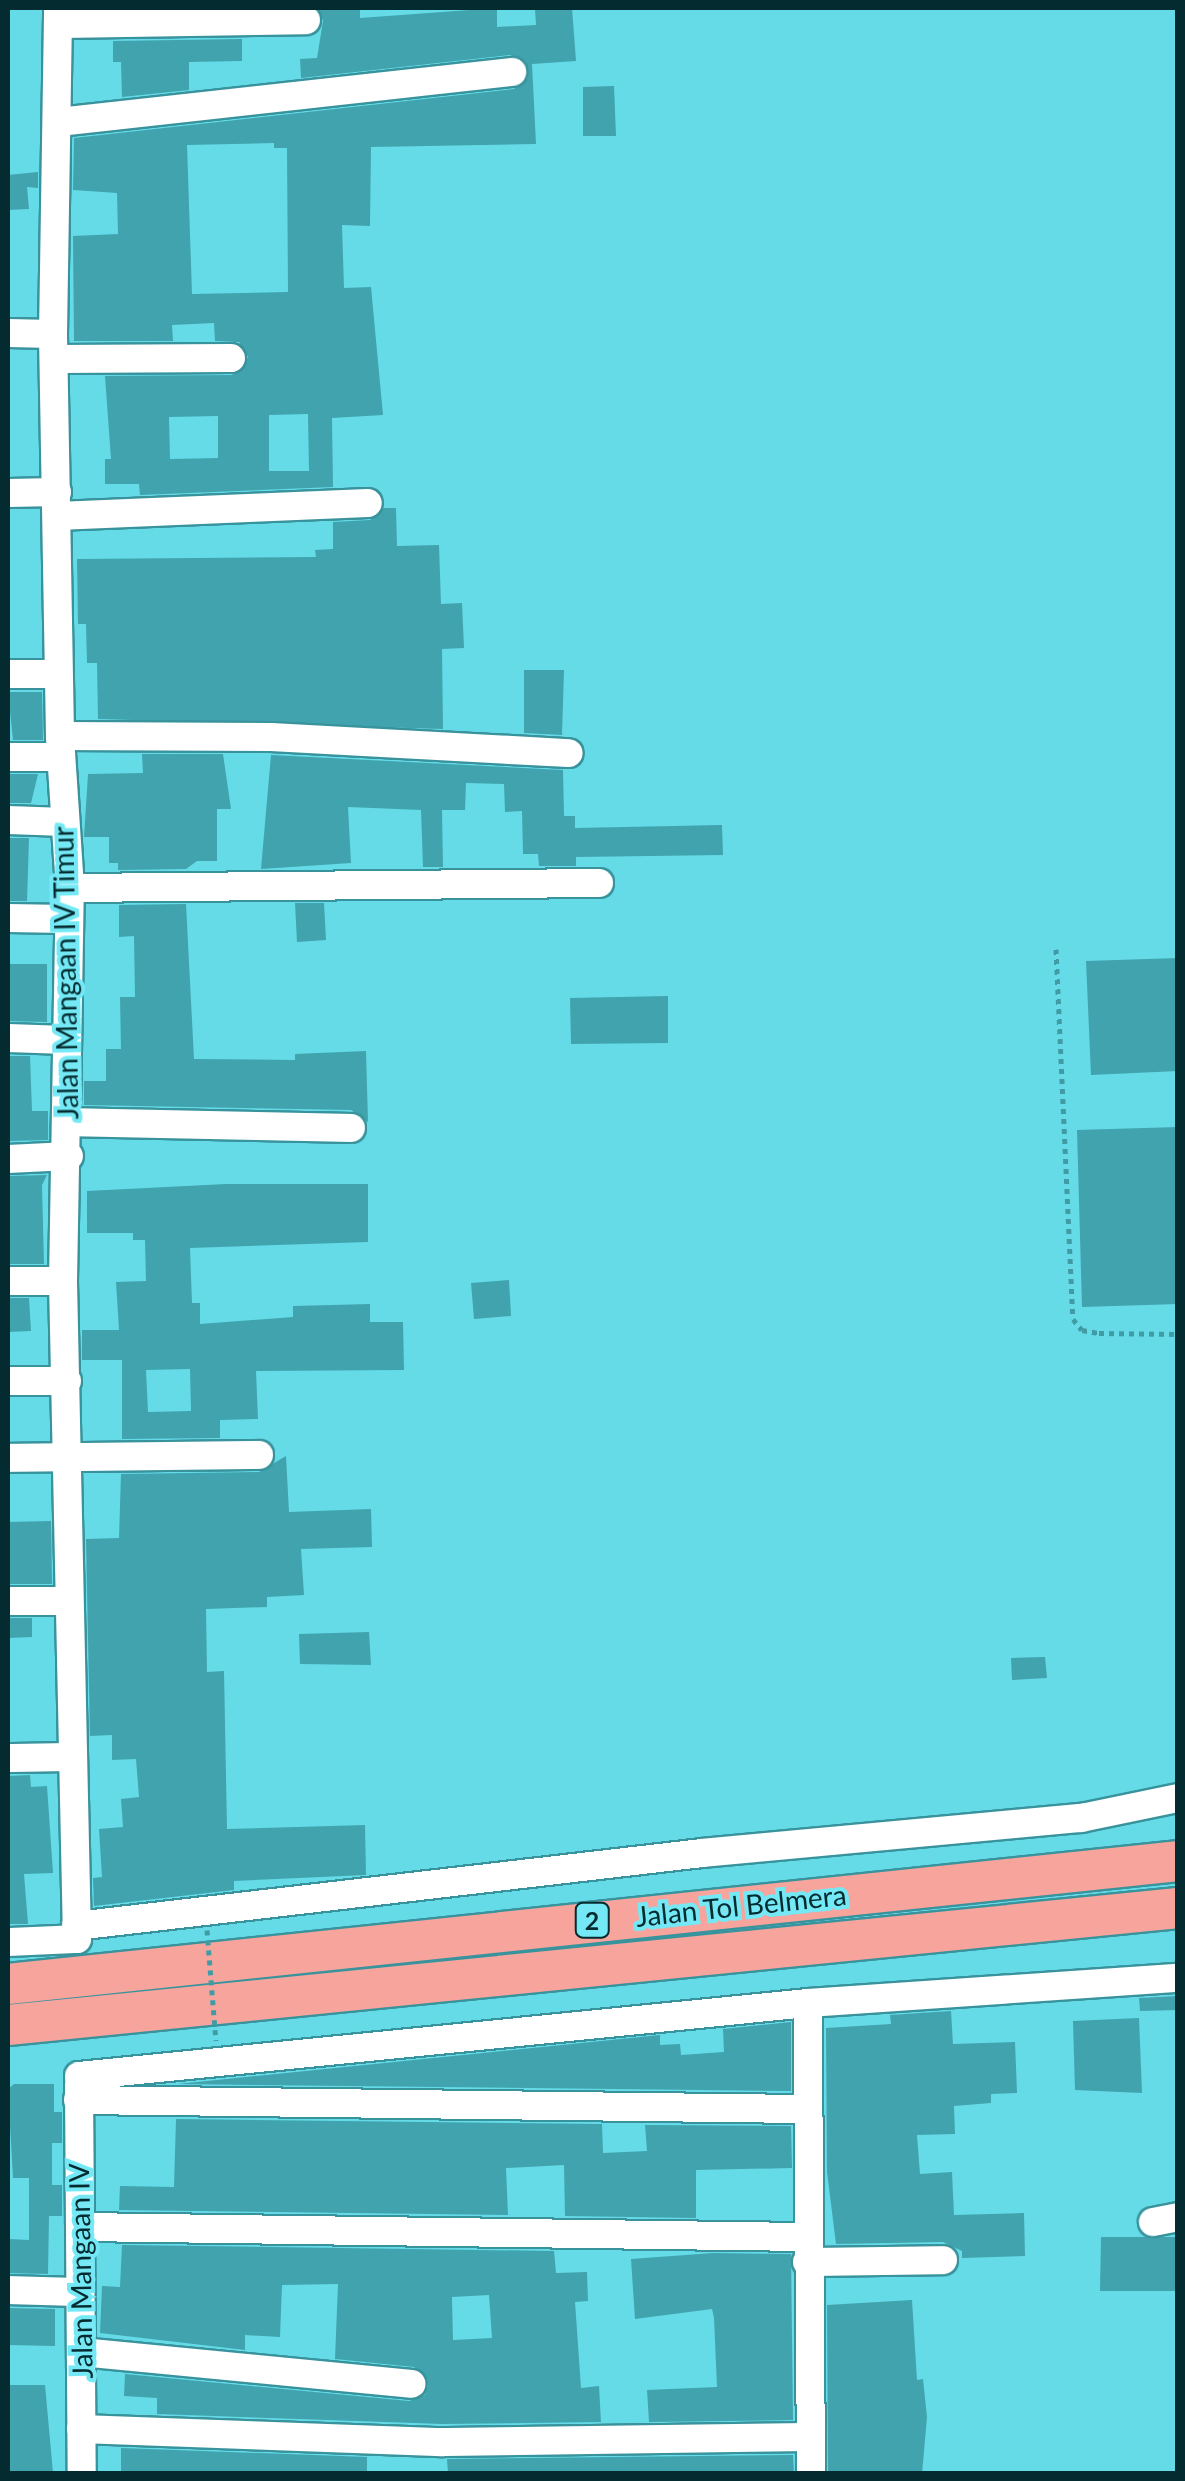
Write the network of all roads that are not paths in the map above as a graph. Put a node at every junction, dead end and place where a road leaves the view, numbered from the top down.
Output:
1 (58, 16) edge
2 (306, 20) dead end
3 (512, 72) dead end
4 (60, 122) junction
5 (8, 333) edge
6 (55, 347) junction
7 (230, 358) dead end
8 (8, 493) edge
9 (368, 503) dead end
10 (57, 504) junction
11 (8, 674) edge
12 (58, 674) junction
13 (60, 747) junction
14 (569, 752) dead end
15 (8, 757) edge
16 (8, 820) edge
17 (64, 822) junction
18 (598, 883) dead end
19 (70, 888) junction
20 (8, 918) edge
21 (68, 918) junction
22 (8, 1038) edge
23 (66, 1040) junction
24 (66, 1122) junction
25 (351, 1128) dead end
26 (68, 1156) junction
27 (8, 1159) edge
28 (8, 1281) edge
29 (63, 1281) junction
30 (8, 1381) edge
31 (67, 1381) junction
32 (259, 1455) dead end
33 (8, 1458) edge
34 (68, 1458) junction
35 (8, 1601) edge
36 (68, 1601) junction
37 (69, 1757) junction
38 (8, 1758) edge
39 (1178, 1798) edge
40 (1178, 1861) edge
41 (1178, 1908) edge
42 (77, 1932) junction
43 (8, 1942) edge
44 (1178, 1978) edge
45 (8, 1984) edge
46 (808, 2004) junction
47 (8, 2025) edge
48 (79, 2081) junction
49 (805, 2110) junction
50 (80, 2226) junction
51 (807, 2250) junction
52 (943, 2260) dead end
53 (8, 2290) edge
54 (80, 2292) junction
55 (81, 2352) junction
56 (410, 2384) dead end
57 (81, 2429) junction
58 (810, 2437) junction
59 (82, 2474) edge
60 (811, 2474) edge

1 - 2 street
1 - 4 street, Jalan Mangaan IV Timur
3 - 4 street
4 - 6 street, Jalan Mangaan IV Timur
5 - 6 street
6 - 7 street
6 - 10 street, Jalan Mangaan IV Timur
8 - 10 street
9 - 10 street
10 - 12 street, Jalan Mangaan IV Timur
11 - 12 street
12 - 13 street, Jalan Mangaan IV Timur
13 - 14 street
13 - 15 street
13 - 17 street, Jalan Mangaan IV Timur
16 - 17 street
17 - 19 street, Jalan Mangaan IV Timur
18 - 19 street
19 - 21 street, Jalan Mangaan IV Timur
20 - 21 street
21 - 23 street, Jalan Mangaan IV Timur
22 - 23 street
23 - 24 street, Jalan Mangaan IV Timur
24 - 25 street
24 - 26 street, Jalan Mangaan IV Timur
26 - 27 street
26 - 29 street, Jalan Mangaan IV Timur
28 - 29 street
29 - 31 street, Jalan Mangaan IV Timur
30 - 31 street
31 - 34 street, Jalan Mangaan IV Timur
32 - 34 street
33 - 34 street
34 - 36 street, Jalan Mangaan IV Timur
35 - 36 street
36 - 37 street, Jalan Mangaan IV Timur
37 - 38 street
37 - 42 street, Jalan Mangaan IV Timur
39 - 42 street
40 - 45 highway, Jalan Tol Belmera / 2
41 - 47 highway, Jalan Tol Belmera / 2
42 - 43 street
44 - 46 street
46 - 48 street
46 - 49 street
48 - 49 street
48 - 50 street, Jalan Mangaan IV
49 - 51 street
50 - 51 street
50 - 54 street, Jalan Mangaan IV
51 - 52 street
51 - 58 street
53 - 54 street
54 - 55 street, Jalan Mangaan IV
55 - 56 street
55 - 57 street, Jalan Mangaan IV
57 - 58 street
57 - 59 street, Jalan Mangaan IV
58 - 60 street

